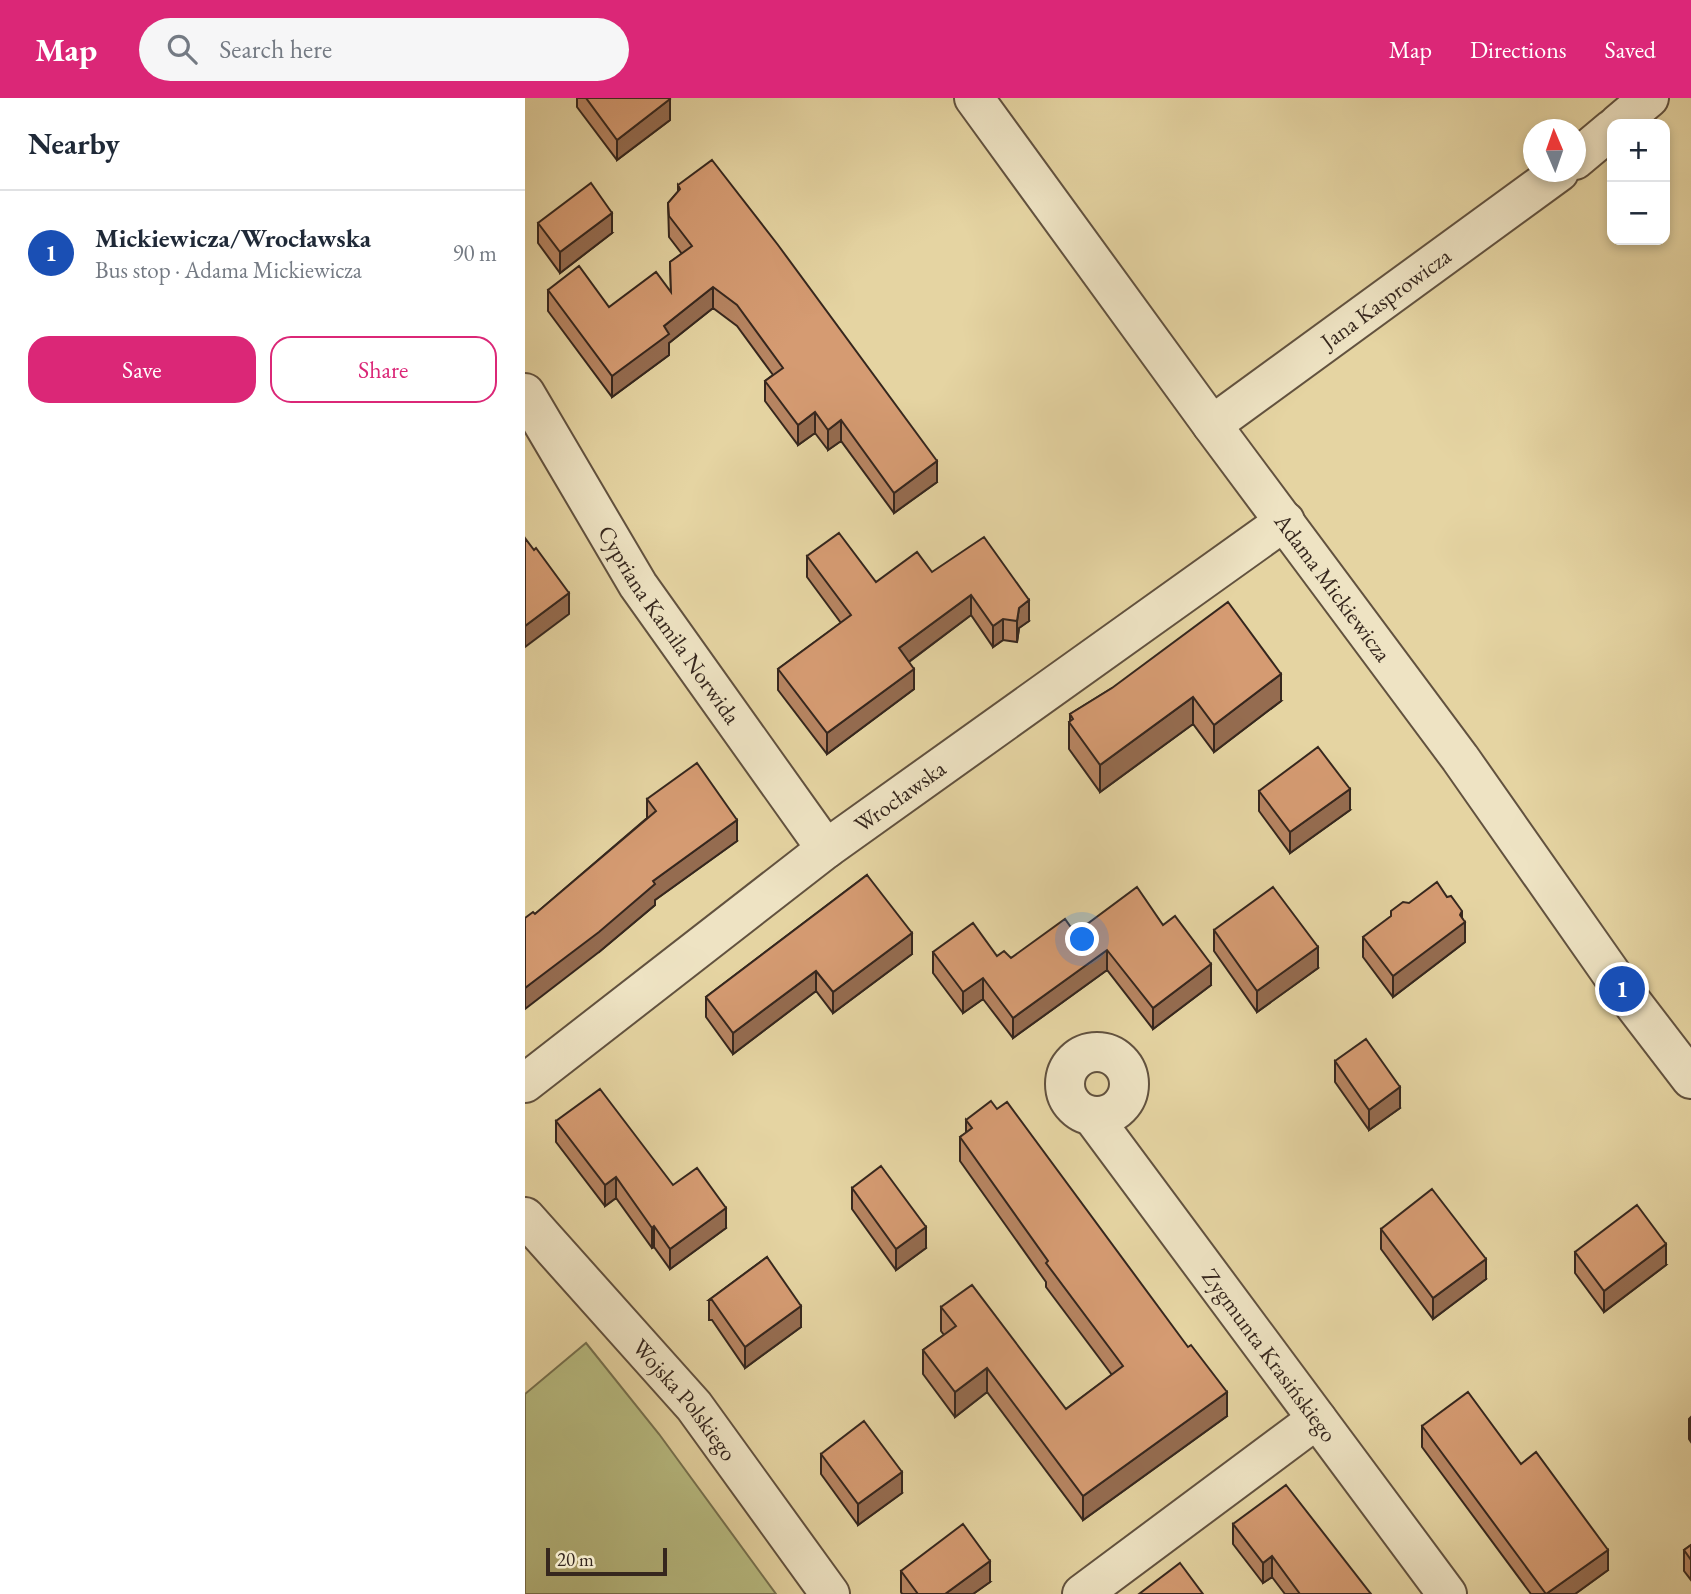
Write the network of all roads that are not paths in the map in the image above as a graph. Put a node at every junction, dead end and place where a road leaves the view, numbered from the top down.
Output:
1 (974, 98) edge
2 (1649, 98) edge
3 (1624, 119) edge
4 (1607, 133) edge
5 (1586, 151) edge
6 (1545, 182) edge
7 (525, 393) edge
8 (1212, 425) junction
9 (1285, 521) junction
10 (826, 849) junction
11 (1691, 1079) edge
12 (525, 1083) edge
13 (1092, 1116) dead end
14 (525, 1217) edge
15 (1317, 1419) junction
16 (830, 1594) edge
17 (1082, 1594) edge
18 (1447, 1594) edge

1 - 8 street, Adama Mickiewicza
2 - 3 street
4 - 5 street
6 - 8 street, Jana Kasprowicza
7 - 10 street, Cypriana Kamila Norwida
8 - 9 street, Adama Mickiewicza
9 - 10 street, Wrocławska
9 - 11 street, Adama Mickiewicza
10 - 12 street, Wrocławska
13 - 15 street, Zygmunta Krasińskiego
14 - 16 street, Wojska Polskiego
15 - 17 street
15 - 18 street, Zygmunta Krasińskiego

